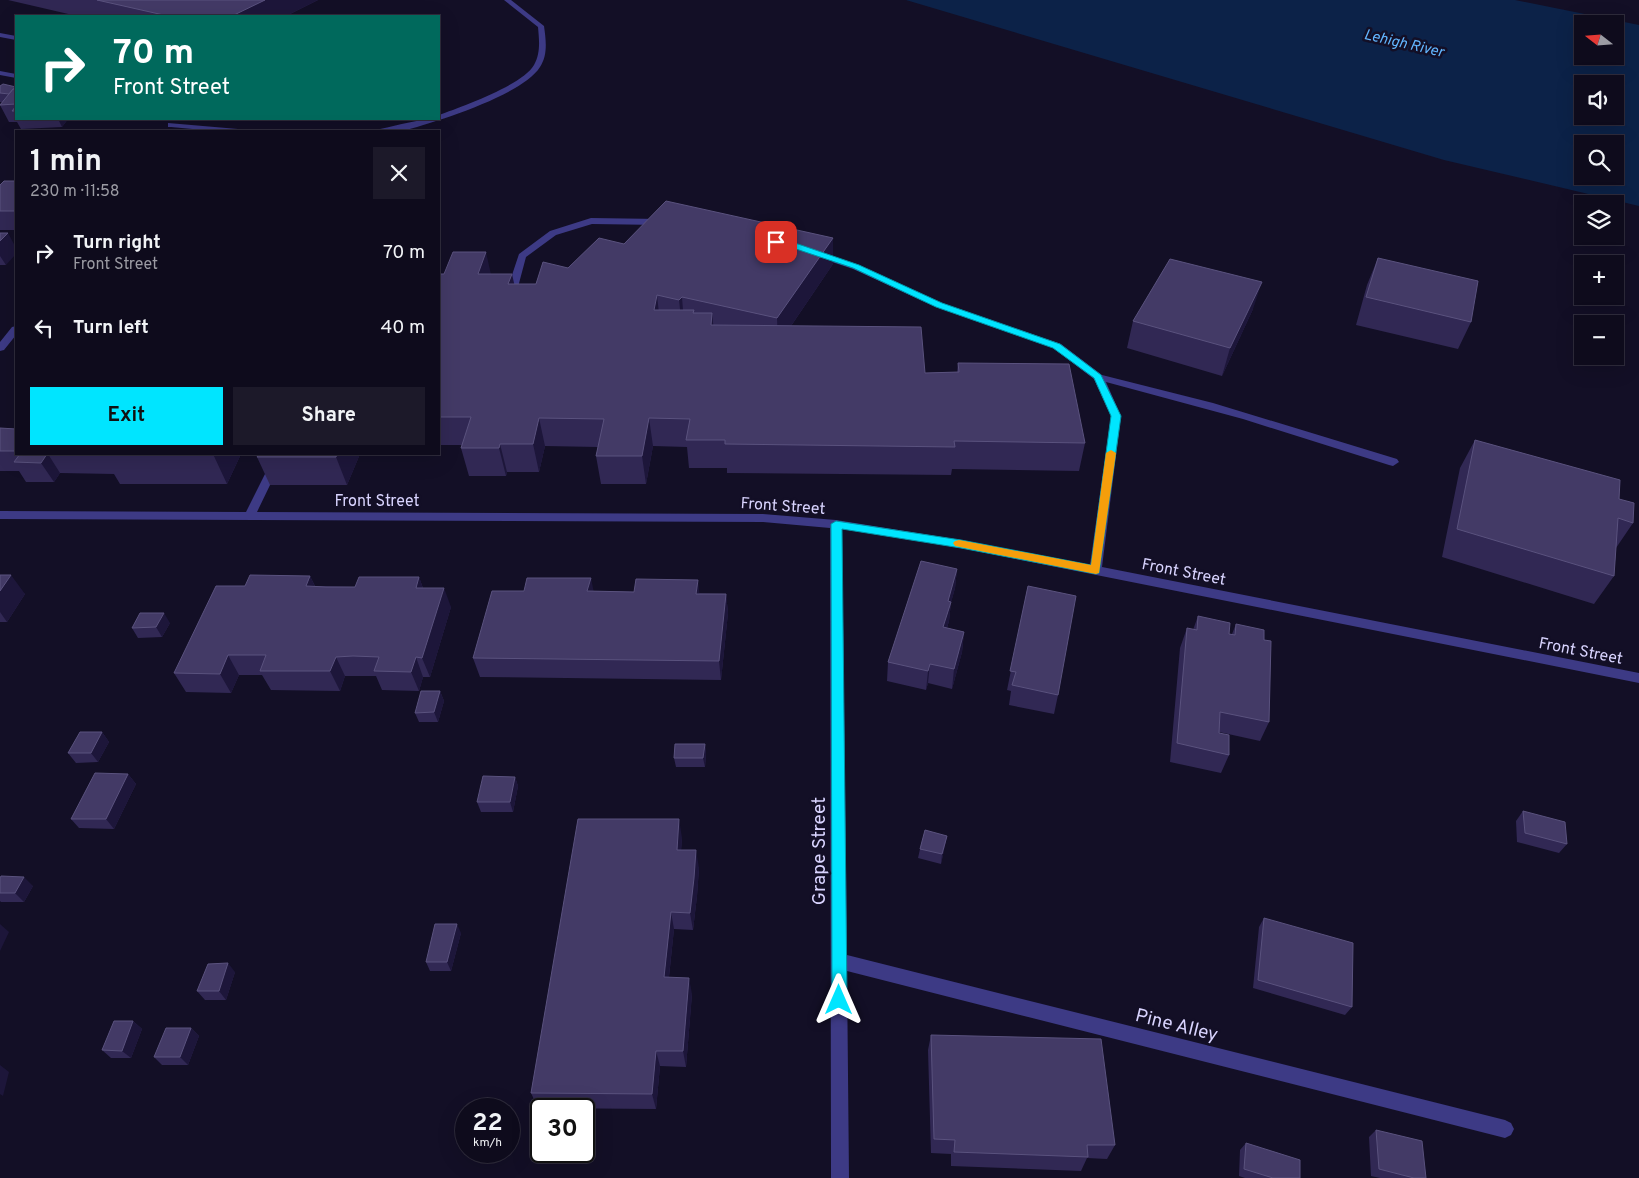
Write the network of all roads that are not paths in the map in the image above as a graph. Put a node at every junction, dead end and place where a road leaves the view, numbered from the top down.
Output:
1 (507, 0) edge
2 (0, 35) edge
3 (15, 38) edge
4 (0, 73) edge
5 (15, 76) edge
6 (440, 118) edge
7 (403, 120) edge
8 (430, 120) edge
9 (419, 123) junction
10 (171, 128) edge
11 (216, 130) edge
12 (388, 130) edge
13 (670, 222) edge
14 (804, 249) edge
15 (513, 288) edge
16 (15, 330) edge
17 (0, 348) edge
18 (1098, 377) junction
19 (280, 455) edge
20 (1393, 462) dead end
21 (0, 515) edge
22 (250, 516) junction
23 (836, 524) junction
24 (1096, 570) junction
25 (1639, 678) edge
26 (839, 961) junction
27 (1505, 1129) dead end
28 (840, 1178) edge

1 - 6 street
2 - 3 street
4 - 5 street
7 - 9 street
8 - 9 street
9 - 12 street
10 - 11 street
13 - 15 street
14 - 18 street
16 - 17 street
18 - 20 street
18 - 24 street
19 - 22 street
21 - 22 street, Front Street
22 - 23 street, Front Street
23 - 24 street, Front Street
23 - 26 street, Grape Street
24 - 25 street, Front Street
26 - 27 street, Pine Alley
26 - 28 street, Grape Street

